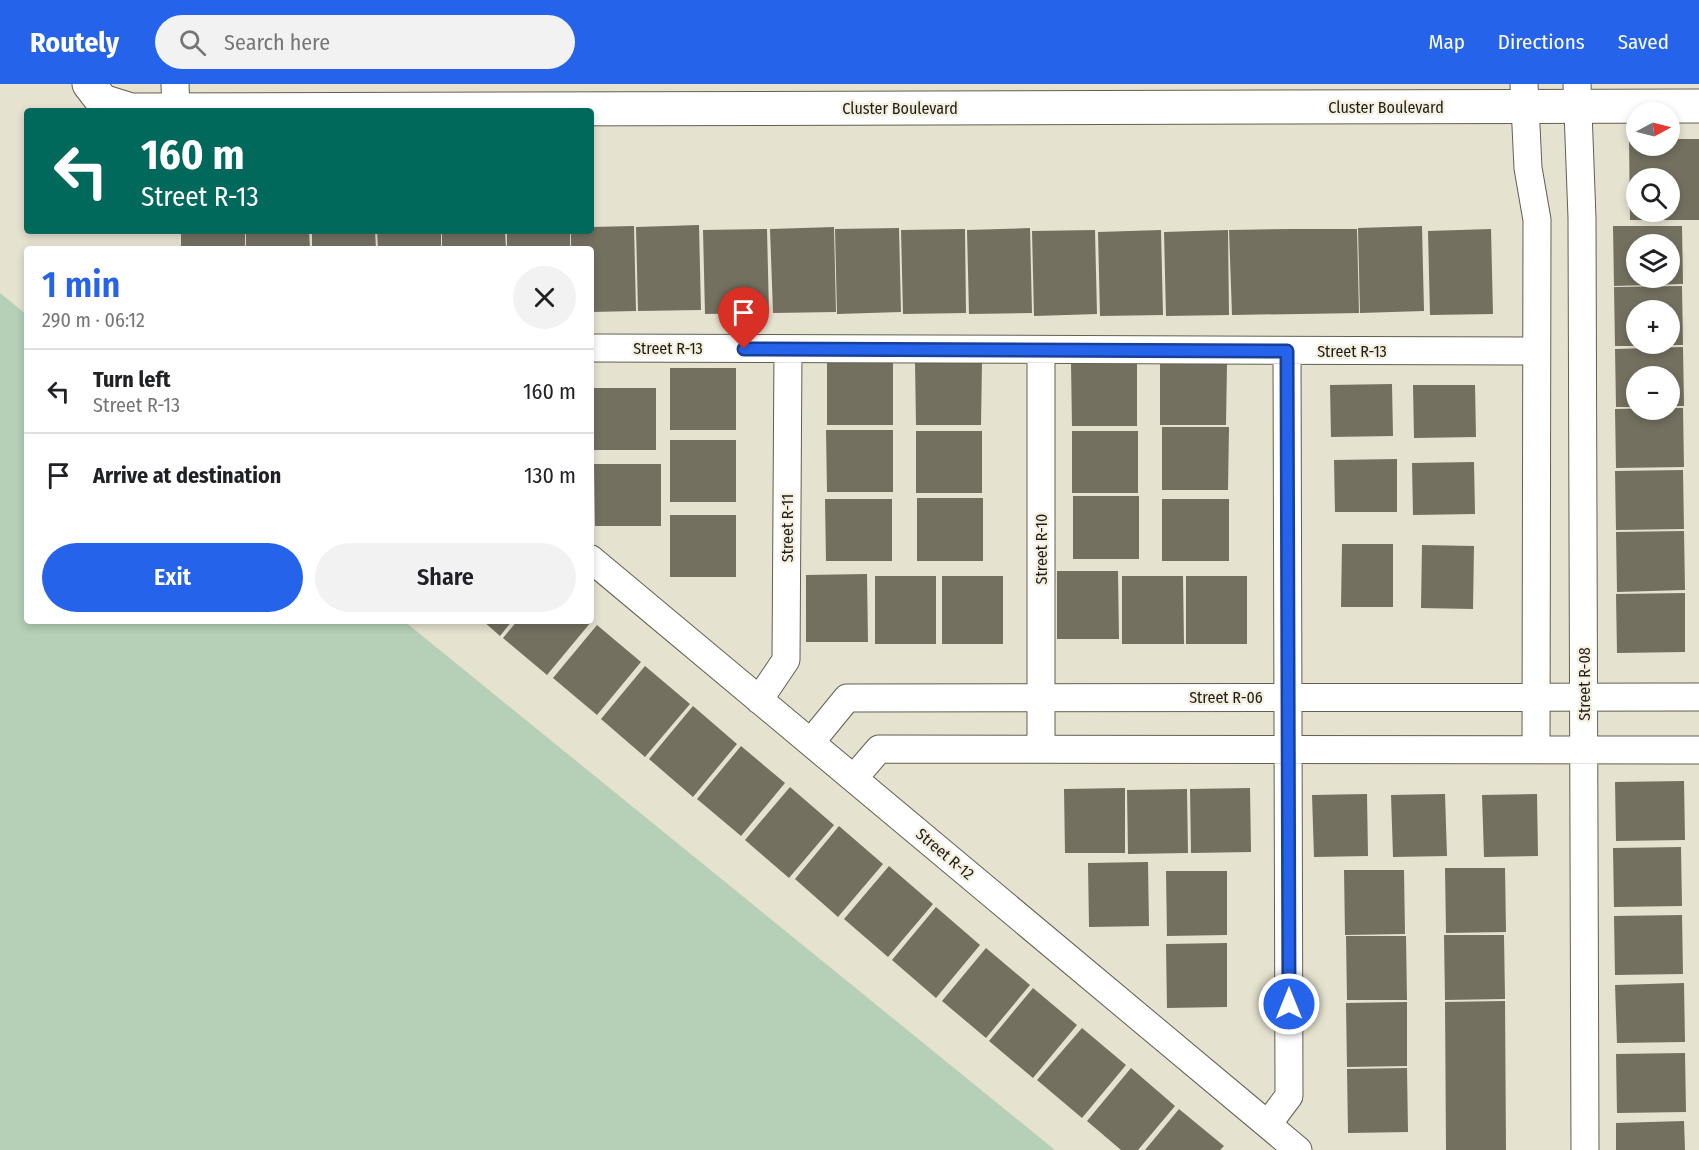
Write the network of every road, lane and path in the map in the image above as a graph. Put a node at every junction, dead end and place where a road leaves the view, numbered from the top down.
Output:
1 (95, 92) edge
2 (1524, 95) edge
3 (1576, 95) edge
4 (166, 97) edge
5 (1699, 106) edge
6 (127, 108) edge
7 (136, 108) edge
8 (1536, 276) junction
9 (1582, 276) junction
10 (594, 348) edge
11 (788, 349) junction
12 (1041, 350) junction
13 (1287, 351) junction
14 (1536, 351) junction
15 (594, 562) edge
16 (1584, 696) junction
17 (1288, 697) junction
18 (1536, 697) junction
19 (1699, 697) edge
20 (1041, 698) junction
21 (759, 700) junction
22 (811, 742) junction
23 (1041, 749) junction
24 (1288, 749) junction
25 (1536, 750) junction
26 (1584, 750) junction
27 (1699, 750) edge
28 (854, 778) junction
29 (1268, 1124) junction
30 (1298, 1150) edge
31 (1586, 1150) edge

1 - 6 street, Cluster Boulevard
2 - 3 street, Cluster Boulevard
2 - 4 street, Cluster Boulevard
2 - 8 street
3 - 5 street, Cluster Boulevard
3 - 9 street, Street R-08
4 - 7 street, Cluster Boulevard
8 - 9 street
8 - 14 street
9 - 16 street, Street R-08
10 - 11 street, Street R-13
11 - 12 street, Street R-13
11 - 21 street, Street R-11
12 - 13 street, Street R-13
12 - 20 street, Street R-10
13 - 14 street, Street R-13
13 - 17 street
14 - 18 street
15 - 21 street, Street R-12
16 - 18 street, Street R-06
16 - 19 street, Street R-06
16 - 26 street, Street R-08
17 - 18 street, Street R-06
17 - 20 street, Street R-06
17 - 24 street
18 - 25 street
20 - 22 street, Street R-06
20 - 23 street, Street R-10
21 - 22 street, Street R-12
22 - 28 street, Street R-12
23 - 24 street
23 - 28 street
24 - 25 street
24 - 29 street
25 - 26 street
26 - 27 street
26 - 31 street, Street R-08
28 - 29 street, Street R-12
29 - 30 street, Street R-12

